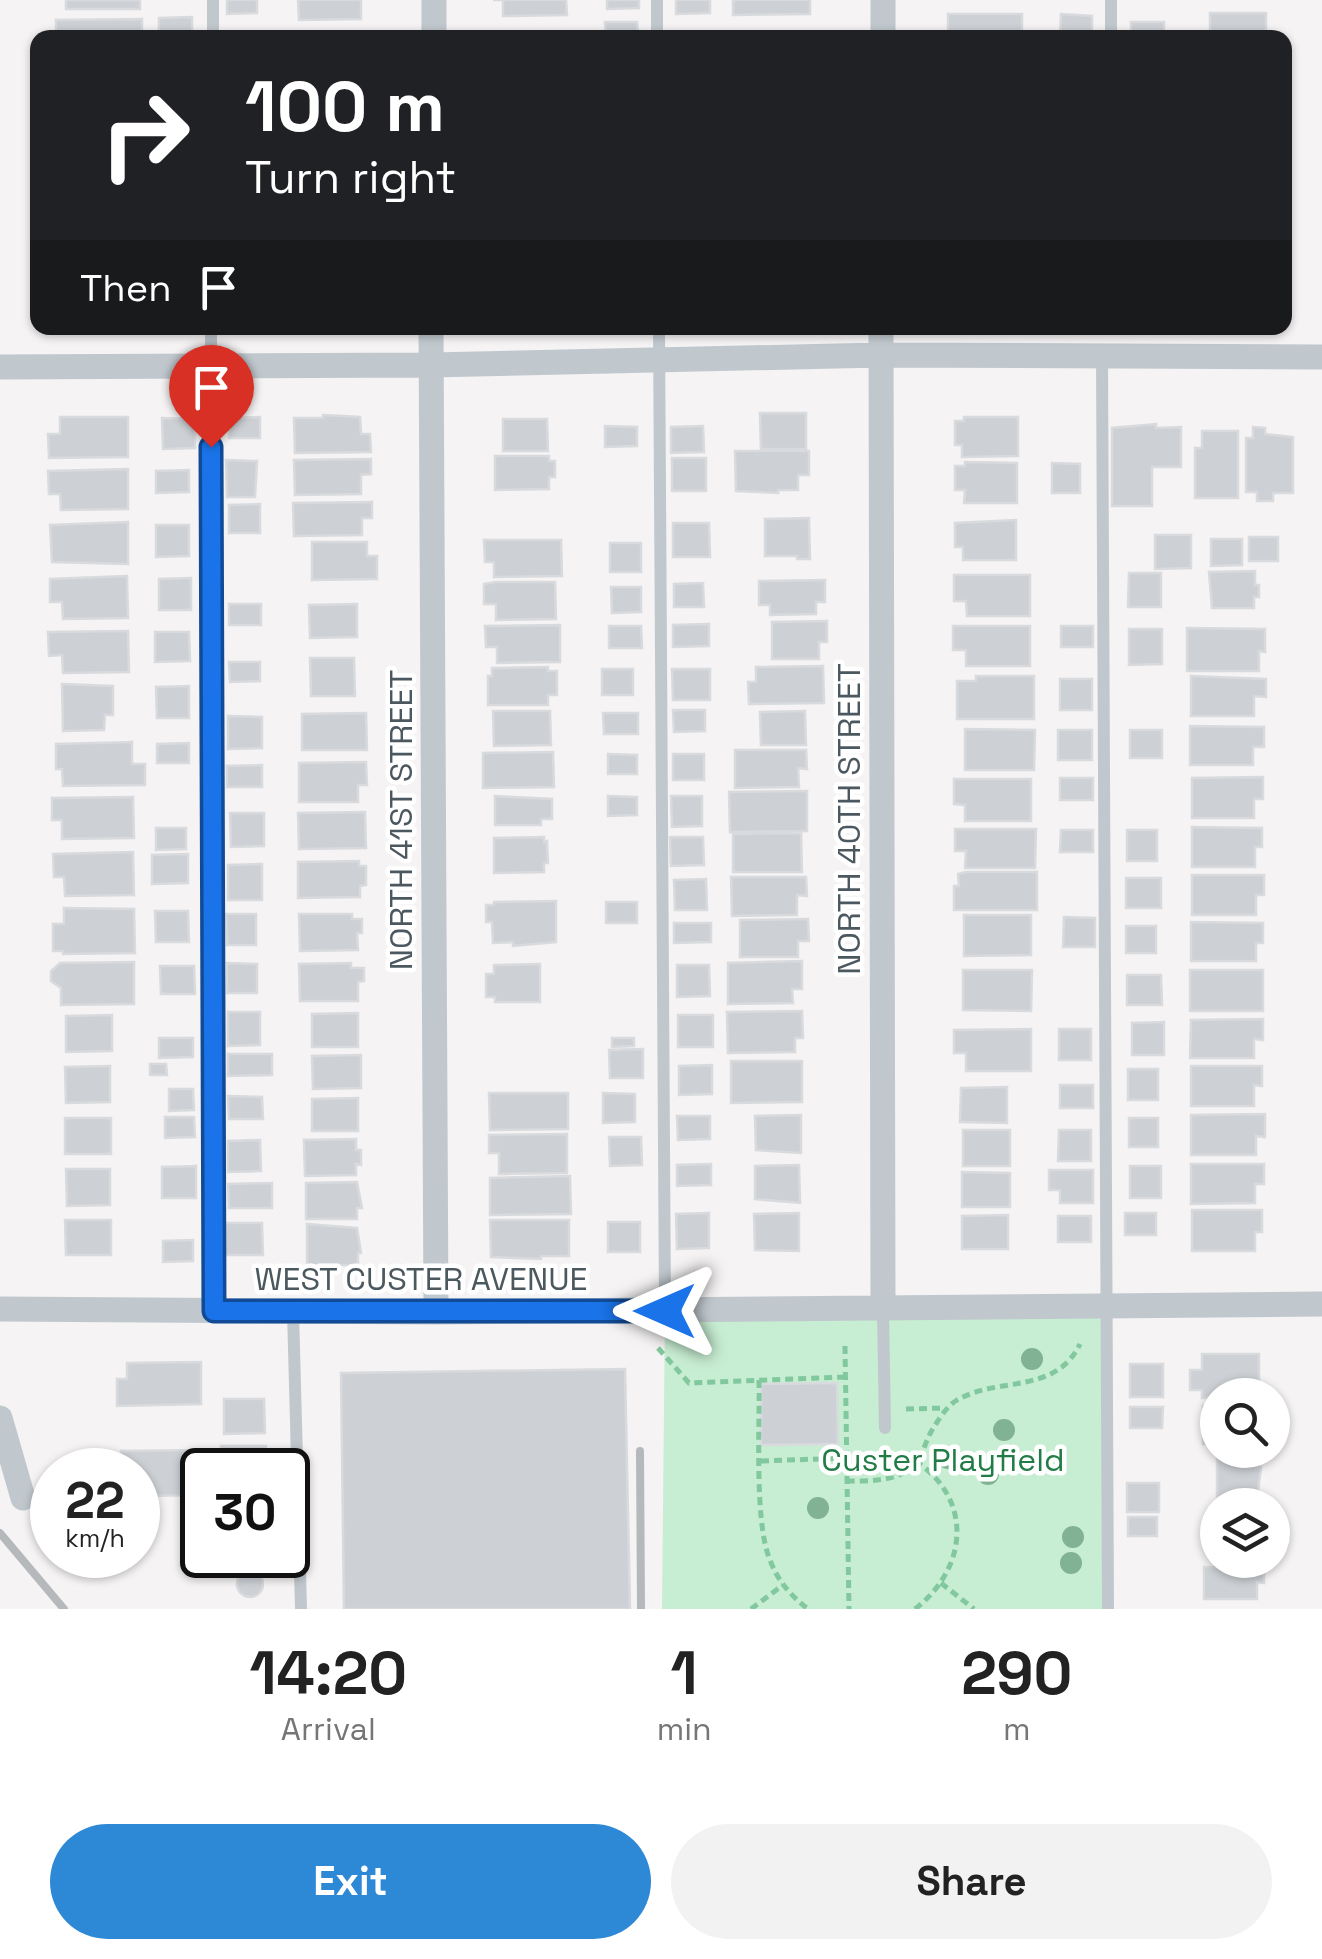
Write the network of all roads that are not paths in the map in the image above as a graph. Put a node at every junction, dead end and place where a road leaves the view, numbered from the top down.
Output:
1 (213, 0) edge
2 (434, 0) edge
3 (657, 0) edge
4 (883, 0) edge
5 (1111, 0) edge
6 (213, 30) edge
7 (434, 30) edge
8 (657, 30) edge
9 (883, 30) edge
10 (1111, 30) edge
11 (211, 335) edge
12 (431, 335) edge
13 (660, 335) edge
14 (880, 335) edge
15 (880, 355) junction
16 (1102, 356) junction
17 (1322, 357) edge
18 (660, 361) junction
19 (431, 365) junction
20 (0, 367) edge
21 (211, 367) junction
22 (1322, 1304) edge
23 (1108, 1307) junction
24 (0, 1309) edge
25 (883, 1310) junction
26 (214, 1311) junction
27 (293, 1311) junction
28 (665, 1311) junction
29 (436, 1312) junction
30 (0, 1418) edge
31 (885, 1428) dead end
32 (22, 1498) dead end
33 (301, 1609) edge
34 (1108, 1609) edge

1 - 6 lane
2 - 7 street
3 - 8 lane
4 - 9 street
5 - 10 lane
11 - 21 lane
12 - 19 street, NORTH 41ST STREET
13 - 18 lane
14 - 15 street, NORTH 40TH STREET
15 - 16 street
15 - 18 street
15 - 25 street, NORTH 40TH STREET
16 - 17 street
16 - 23 lane
18 - 19 street
18 - 28 lane
19 - 21 street
19 - 29 street, NORTH 41ST STREET
20 - 21 street
21 - 26 lane
22 - 23 street, WEST CUSTER AVENUE
23 - 25 street, WEST CUSTER AVENUE
23 - 34 lane
24 - 26 street, WEST CUSTER AVENUE
25 - 28 street, WEST CUSTER AVENUE
25 - 31 lane
26 - 27 street, WEST CUSTER AVENUE
27 - 29 street, WEST CUSTER AVENUE
27 - 33 lane
28 - 29 street, WEST CUSTER AVENUE
30 - 32 street

